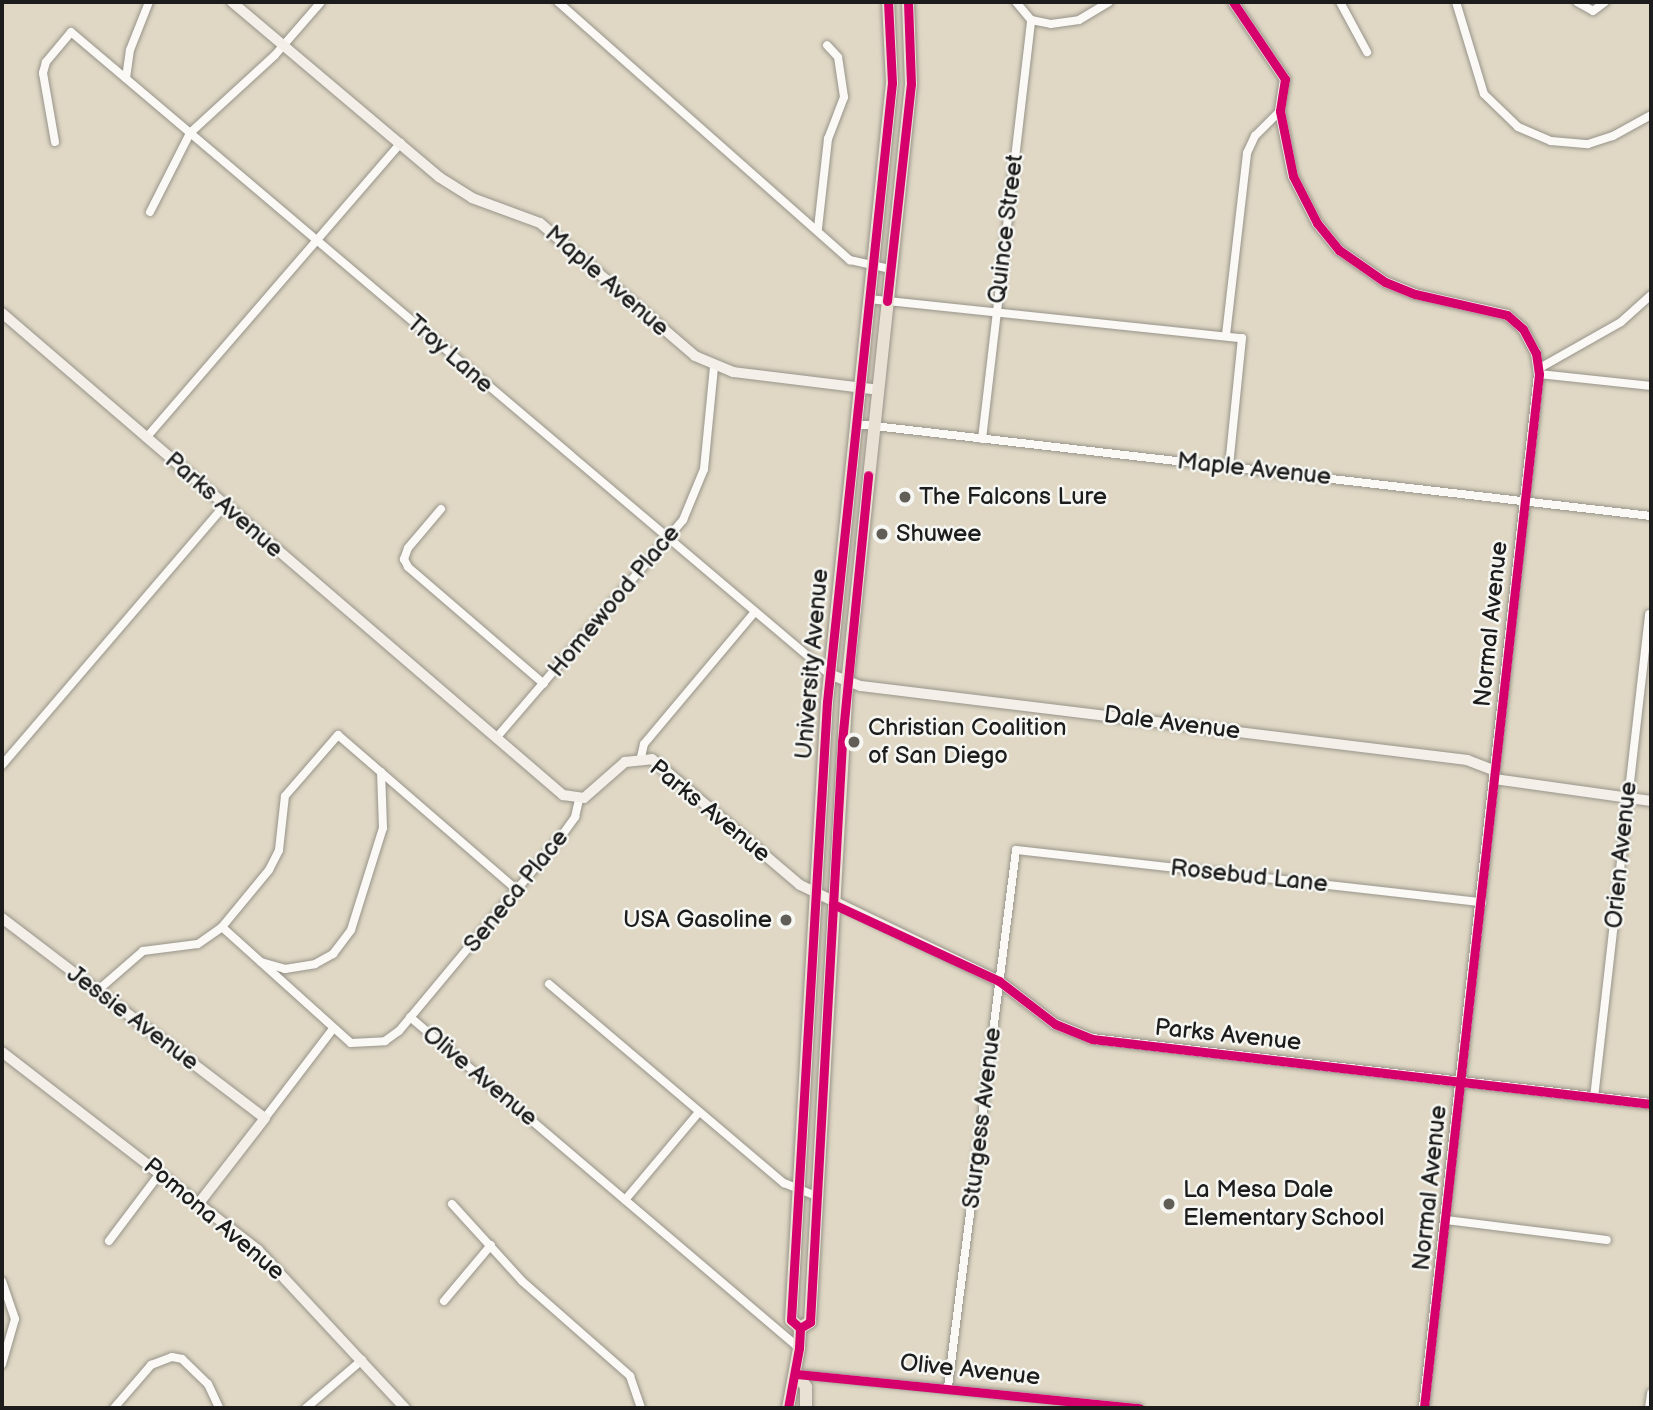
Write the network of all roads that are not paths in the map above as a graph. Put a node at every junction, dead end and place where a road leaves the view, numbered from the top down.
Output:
1 (149, 2) edge
2 (232, 2) edge
3 (321, 2) edge
4 (558, 2) edge
5 (888, 2) edge
6 (908, 2) edge
7 (1016, 2) edge
8 (1109, 2) edge
9 (1233, 2) edge
10 (1339, 2) edge
11 (1456, 2) edge
12 (1577, 2) edge
13 (1605, 2) edge
14 (1031, 20) junction
15 (285, 45) junction
16 (827, 45) dead end
17 (1367, 52) dead end
18 (126, 78) junction
19 (1280, 111) junction
20 (1651, 115) edge
21 (190, 133) junction
22 (55, 142) dead end
23 (401, 144) junction
24 (150, 212) dead end
25 (818, 228) junction
26 (315, 239) junction
27 (872, 268) junction
28 (890, 270) junction
29 (1651, 295) edge
30 (869, 299) junction
31 (887, 301) junction
32 (997, 309) junction
33 (2, 313) edge
34 (1226, 335) junction
35 (714, 367) junction
36 (1539, 371) junction
37 (1651, 386) edge
38 (860, 388) junction
39 (879, 390) junction
40 (857, 424) junction
41 (877, 426) junction
42 (146, 438) junction
43 (982, 439) junction
44 (1229, 467) junction
45 (1524, 500) junction
46 (224, 506) junction
47 (441, 509) dead end
48 (1651, 516) edge
49 (668, 540) junction
50 (754, 613) junction
51 (1650, 614) edge
52 (829, 674) junction
53 (544, 684) junction
54 (846, 684) junction
55 (497, 737) junction
56 (641, 757) junction
57 (2, 765) edge
58 (381, 772) junction
59 (1495, 775) junction
60 (579, 799) junction
61 (1627, 799) junction
62 (1651, 801) edge
63 (1016, 850) joint
64 (518, 891) junction
65 (814, 892) junction
66 (1482, 902) junction
67 (833, 904) junction
68 (2, 918) edge
69 (222, 927) junction
70 (255, 961) junction
71 (999, 981) junction
72 (549, 984) dead end
73 (97, 991) junction
74 (410, 1017) junction
75 (332, 1030) junction
76 (4, 1058) edge
77 (1462, 1080) junction
78 (1594, 1098) junction
79 (1651, 1104) edge
80 (699, 1112) junction
81 (265, 1118) junction
82 (160, 1173) junction
83 (799, 1192) junction
84 (817, 1196) junction
85 (625, 1199) junction
86 (199, 1203) junction
87 (452, 1204) dead end
88 (1446, 1220) junction
89 (1607, 1240) dead end
90 (109, 1241) dead end
91 (491, 1245) junction
92 (2, 1281) edge
93 (444, 1301) dead end
94 (800, 1328) junction
95 (799, 1348) junction
96 (362, 1360) junction
97 (2, 1364) edge
98 (797, 1374) junction
99 (948, 1387) junction
100 (1651, 1393) edge
101 (1059, 1403) edge
102 (114, 1408) edge
103 (219, 1408) edge
104 (306, 1408) edge
105 (405, 1408) edge
106 (641, 1408) edge
107 (788, 1408) edge
108 (806, 1408) edge
109 (1139, 1408) edge
110 (1424, 1408) edge
111 (1650, 1408) edge

1 - 18 street
2 - 15 street, Maple Avenue
3 - 15 street
4 - 25 street
5 - 27 main road, University Avenue
6 - 28 main road, University Avenue
7 - 14 street
8 - 14 street
9 - 19 street, Normal Avenue
10 - 17 street
11 - 20 street
12 - 13 street
14 - 32 street, Quince Street
15 - 21 street
15 - 23 street, Maple Avenue
16 - 25 street
18 - 21 street, Troy Lane
18 - 22 street, Troy Lane
19 - 34 street
19 - 36 street, Normal Avenue
21 - 24 street
21 - 26 street, Troy Lane
23 - 26 street
23 - 35 street, Maple Avenue
25 - 27 street
26 - 42 street
26 - 49 street, Troy Lane
27 - 28 street
27 - 30 main road, University Avenue
28 - 31 main road, University Avenue
29 - 36 street
30 - 31 street
30 - 38 main road, University Avenue
31 - 32 street
31 - 39 main road, University Avenue
32 - 34 street
32 - 43 street, Quince Street
33 - 42 street, Parks Avenue
34 - 44 street
35 - 38 street, Maple Avenue
35 - 49 street, Homewood Place
36 - 37 street
36 - 45 street, Normal Avenue
38 - 39 street, Maple Avenue
38 - 40 main road, University Avenue
39 - 41 main road, University Avenue
40 - 41 street, Maple Avenue
40 - 52 main road, University Avenue
41 - 43 street, Maple Avenue
41 - 54 main road, University Avenue
42 - 46 street, Parks Avenue
43 - 44 street, Maple Avenue
44 - 45 street, Maple Avenue
45 - 48 street, Maple Avenue
45 - 59 street, Normal Avenue
46 - 55 street, Parks Avenue
46 - 57 street
47 - 53 street
49 - 50 street, Troy Lane
49 - 53 street, Homewood Place
50 - 52 street, Troy Lane
50 - 56 street, Seneca Place
51 - 61 street, Orien Avenue
52 - 54 street
52 - 65 main road, University Avenue
53 - 55 street, Homewood Place
54 - 59 street, Dale Avenue
54 - 67 main road, University Avenue
55 - 60 street, Parks Avenue
56 - 60 street, Seneca Place
56 - 65 street, Parks Avenue
58 - 64 street
58 - 69 street
58 - 70 street
59 - 61 street, Dale Avenue
59 - 66 street, Normal Avenue
60 - 64 street, Seneca Place
61 - 62 street, Dale Avenue
61 - 78 street, Orien Avenue
63 - 66 street, Rosebud Lane
63 - 71 street, Sturgess Avenue
64 - 74 street, Seneca Place
65 - 67 street, Parks Avenue
65 - 83 main road, University Avenue
66 - 77 street, Normal Avenue
67 - 71 street, Parks Avenue
67 - 84 main road, University Avenue
68 - 73 street, Jessie Avenue
69 - 70 street, Olive Avenue
69 - 73 street
70 - 75 street, Olive Avenue
71 - 77 street, Parks Avenue
71 - 99 street, Sturgess Avenue
72 - 80 street
73 - 81 street, Jessie Avenue
74 - 75 street, Olive Avenue
74 - 85 street, Olive Avenue
75 - 81 street
76 - 82 street, Pomona Avenue
77 - 78 street, Parks Avenue
77 - 88 street, Normal Avenue
78 - 79 street, Parks Avenue
80 - 83 street
80 - 85 street
81 - 86 street
82 - 86 street, Pomona Avenue
82 - 90 street
83 - 84 street
83 - 94 main road, University Avenue
84 - 94 main road, University Avenue
85 - 95 street, Olive Avenue
86 - 96 street, Pomona Avenue
87 - 91 street
88 - 89 street
88 - 110 street, Normal Avenue
91 - 93 street
91 - 106 street
92 - 97 street
94 - 95 main road, University Avenue
95 - 98 main road, University Avenue
96 - 104 street
96 - 105 street, Pomona Avenue
98 - 99 street, Olive Avenue
98 - 107 main road, University Avenue
98 - 108 main road, University Avenue
99 - 101 street, Olive Avenue
100 - 111 street
101 - 109 street, Olive Avenue
102 - 103 street

